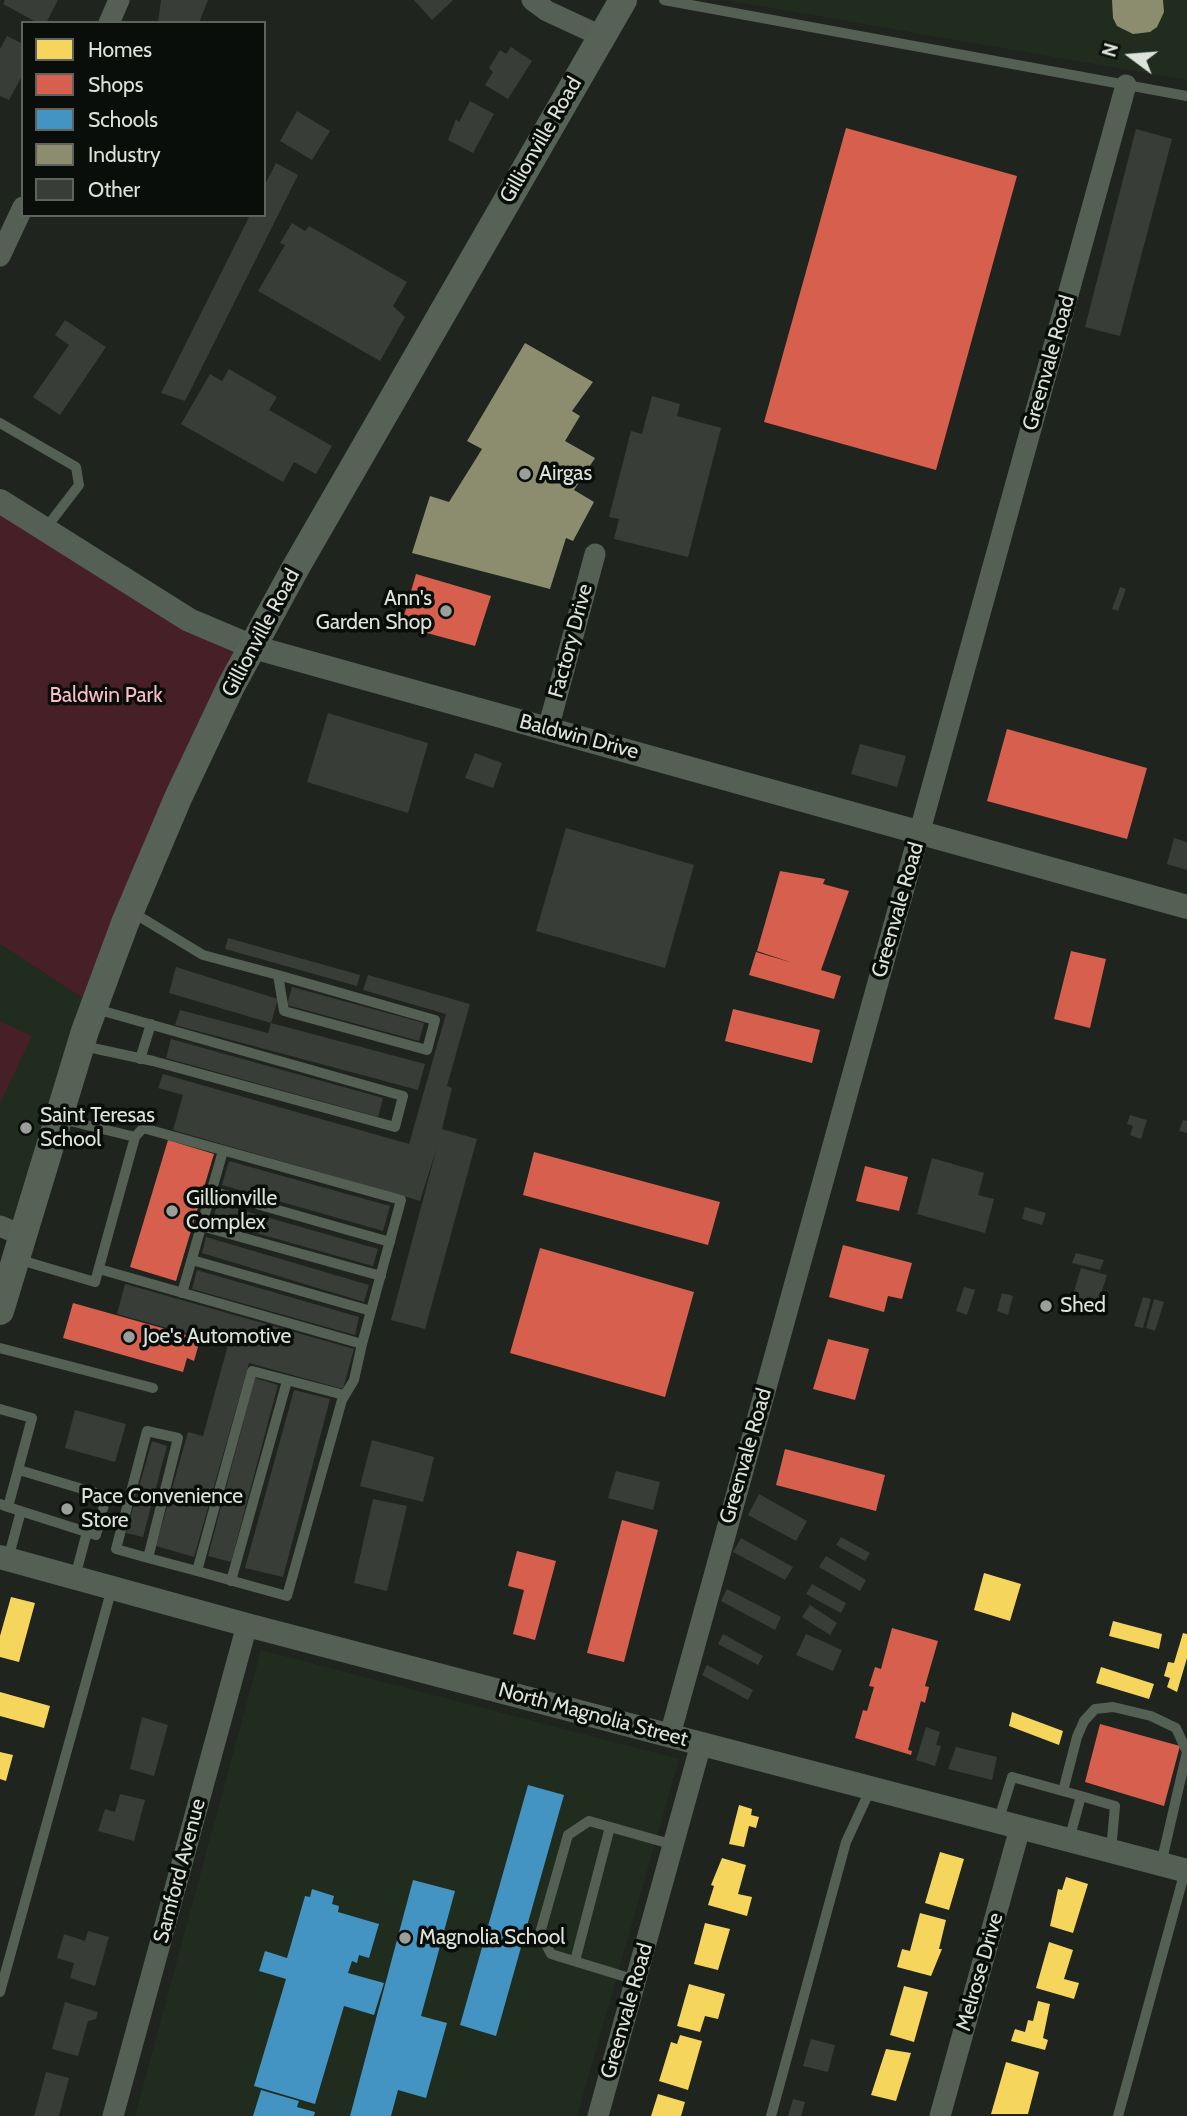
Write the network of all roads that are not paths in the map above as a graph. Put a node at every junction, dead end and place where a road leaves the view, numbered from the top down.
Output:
1 (119, 0) edge
2 (532, 0) edge
3 (623, 0) edge
4 (664, 0) edge
5 (110, 21) edge
6 (601, 36) junction
7 (1126, 85) junction
8 (1187, 96) edge
9 (21, 211) edge
10 (0, 256) edge
11 (0, 423) edge
12 (0, 501) edge
13 (46, 528) junction
14 (595, 554) dead end
15 (253, 647) junction
16 (548, 729) junction
17 (919, 832) junction
18 (1187, 907) edge
19 (130, 911) junction
20 (278, 975) junction
21 (93, 1008) junction
22 (151, 1024) junction
23 (80, 1046) junction
24 (140, 1059) junction
25 (57, 1118) junction
26 (135, 1137) junction
27 (223, 1151) junction
28 (211, 1191) junction
29 (201, 1226) junction
30 (12, 1240) edge
31 (390, 1242) junction
32 (192, 1261) junction
33 (99, 1269) junction
34 (381, 1276) junction
35 (183, 1293) junction
36 (0, 1311) edge
37 (371, 1311) junction
38 (362, 1344) junction
39 (0, 1348) edge
40 (287, 1381) junction
41 (153, 1388) dead end
42 (344, 1395) junction
43 (0, 1409) edge
44 (19, 1470) junction
45 (61, 1483) junction
46 (85, 1490) junction
47 (58, 1496) dead end
48 (82, 1503) dead end
49 (4, 1505) edge
50 (103, 1509) dead end
51 (21, 1511) junction
52 (4, 1558) edge
53 (148, 1558) junction
54 (197, 1571) junction
55 (75, 1577) junction
56 (231, 1581) junction
57 (112, 1588) junction
58 (247, 1625) junction
59 (670, 1735) junction
60 (701, 1744) junction
61 (871, 1788) junction
62 (1063, 1791) junction
63 (1081, 1796) junction
64 (1009, 1825) junction
65 (610, 1827) junction
66 (1069, 1840) junction
67 (674, 1844) junction
68 (1111, 1852) junction
69 (1161, 1865) junction
70 (1186, 1871) edge
71 (575, 1961) junction
72 (636, 1980) junction
73 (0, 1992) edge
74 (113, 2116) edge
75 (598, 2116) edge
76 (771, 2116) edge
77 (940, 2116) edge
78 (1118, 2116) edge

1 - 5 street
2 - 6 street
3 - 6 main road, Gillionville Road
4 - 7 lane
6 - 15 main road, Gillionville Road
7 - 8 lane
7 - 17 street, Greenvale Road
9 - 10 street
11 - 13 lane
12 - 13 street, Baldwin Drive
13 - 15 street, Baldwin Drive
14 - 16 street, Factory Drive
15 - 16 street, Baldwin Drive
15 - 19 main road, Gillionville Road
16 - 17 street, Baldwin Drive
17 - 18 street, Baldwin Drive
17 - 59 street, Greenvale Road
19 - 20 lane
19 - 21 main road, Gillionville Road
20 - 20 lane
21 - 22 lane
21 - 23 main road, Gillionville Road
22 - 24 lane
22 - 24 lane
23 - 24 lane
23 - 25 main road, Gillionville Road
25 - 26 lane
25 - 30 main road, Gillionville Road
26 - 27 lane
26 - 33 lane
27 - 28 lane
27 - 31 lane
28 - 29 lane
28 - 31 lane
29 - 32 lane
29 - 34 lane
30 - 33 lane
30 - 36 main road, Gillionville Road
31 - 34 lane
32 - 35 lane
32 - 37 lane
33 - 35 lane
34 - 37 lane
35 - 38 lane
37 - 38 lane
38 - 42 lane
39 - 41 lane
40 - 42 lane
40 - 54 lane
40 - 56 lane
42 - 56 lane
43 - 44 lane
44 - 45 lane
44 - 49 lane
45 - 46 lane
45 - 47 lane
46 - 48 lane
46 - 50 lane
49 - 51 lane
51 - 52 lane
51 - 55 lane
52 - 55 street, North Magnolia Street
53 - 53 lane
53 - 54 lane
54 - 56 lane
55 - 57 street, North Magnolia Street
57 - 58 street, North Magnolia Street
57 - 73 lane
58 - 59 street, North Magnolia Street
58 - 74 street, Samford Avenue
59 - 60 street, North Magnolia Street
60 - 61 street, North Magnolia Street
60 - 67 street, Greenvale Road
61 - 64 street, North Magnolia Street
61 - 76 lane
62 - 63 lane
62 - 64 lane
62 - 69 lane
63 - 66 lane
63 - 68 lane
64 - 66 street, North Magnolia Street
64 - 77 street, Melrose Drive
65 - 67 lane
65 - 71 lane
65 - 71 lane
66 - 68 street, North Magnolia Street
67 - 72 street, Greenvale Road
68 - 69 street, North Magnolia Street
69 - 70 street, North Magnolia Street
70 - 78 lane
71 - 72 lane
72 - 75 street, Greenvale Road

